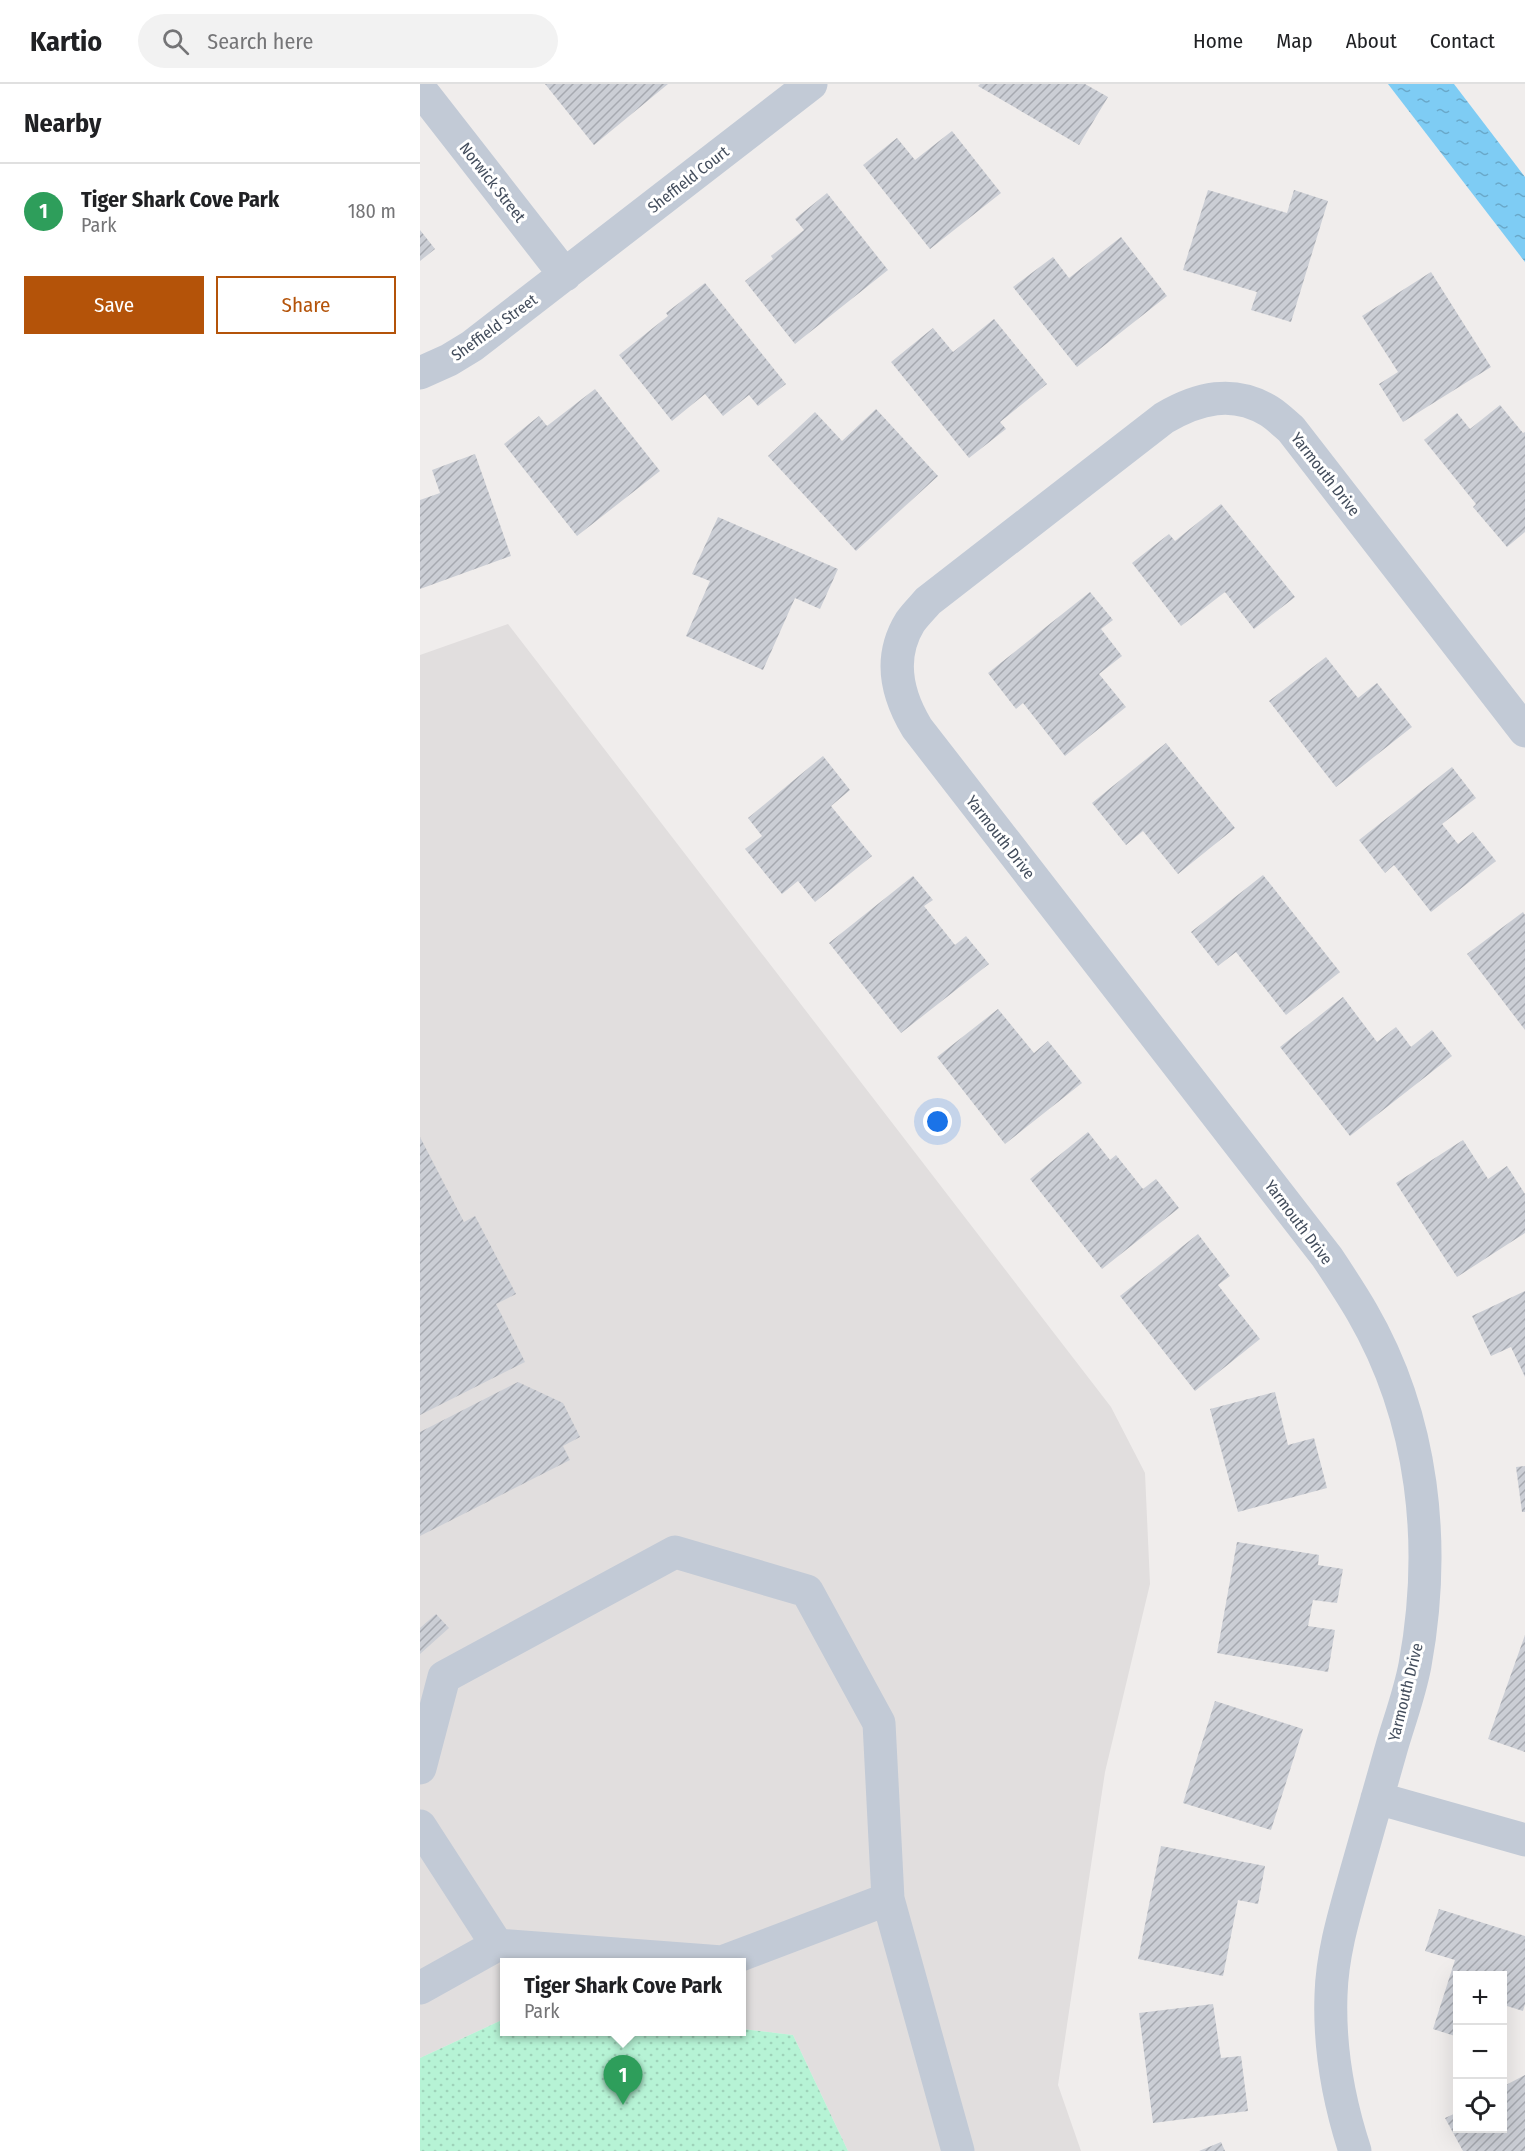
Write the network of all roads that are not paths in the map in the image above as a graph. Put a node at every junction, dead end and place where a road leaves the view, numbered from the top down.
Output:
1 (811, 84) edge
2 (420, 89) edge
3 (565, 275) junction
4 (420, 373) edge
5 (1525, 731) edge
6 (420, 1768) edge
7 (1377, 1798) junction
8 (420, 1826) edge
9 (1525, 1840) edge
10 (888, 1899) junction
11 (497, 1945) junction
12 (669, 1958) edge
13 (733, 1958) edge
14 (420, 1988) edge
15 (958, 2151) edge
16 (1355, 2151) edge

1 - 3 street, Sheffield Court
2 - 3 street, Norwick Street
3 - 4 street, Sheffield Street
5 - 7 street, Yarmouth Drive
6 - 10 street
7 - 9 street
7 - 16 street, Yarmouth Drive
8 - 11 street
10 - 13 street
10 - 15 street
11 - 12 street
11 - 14 street

